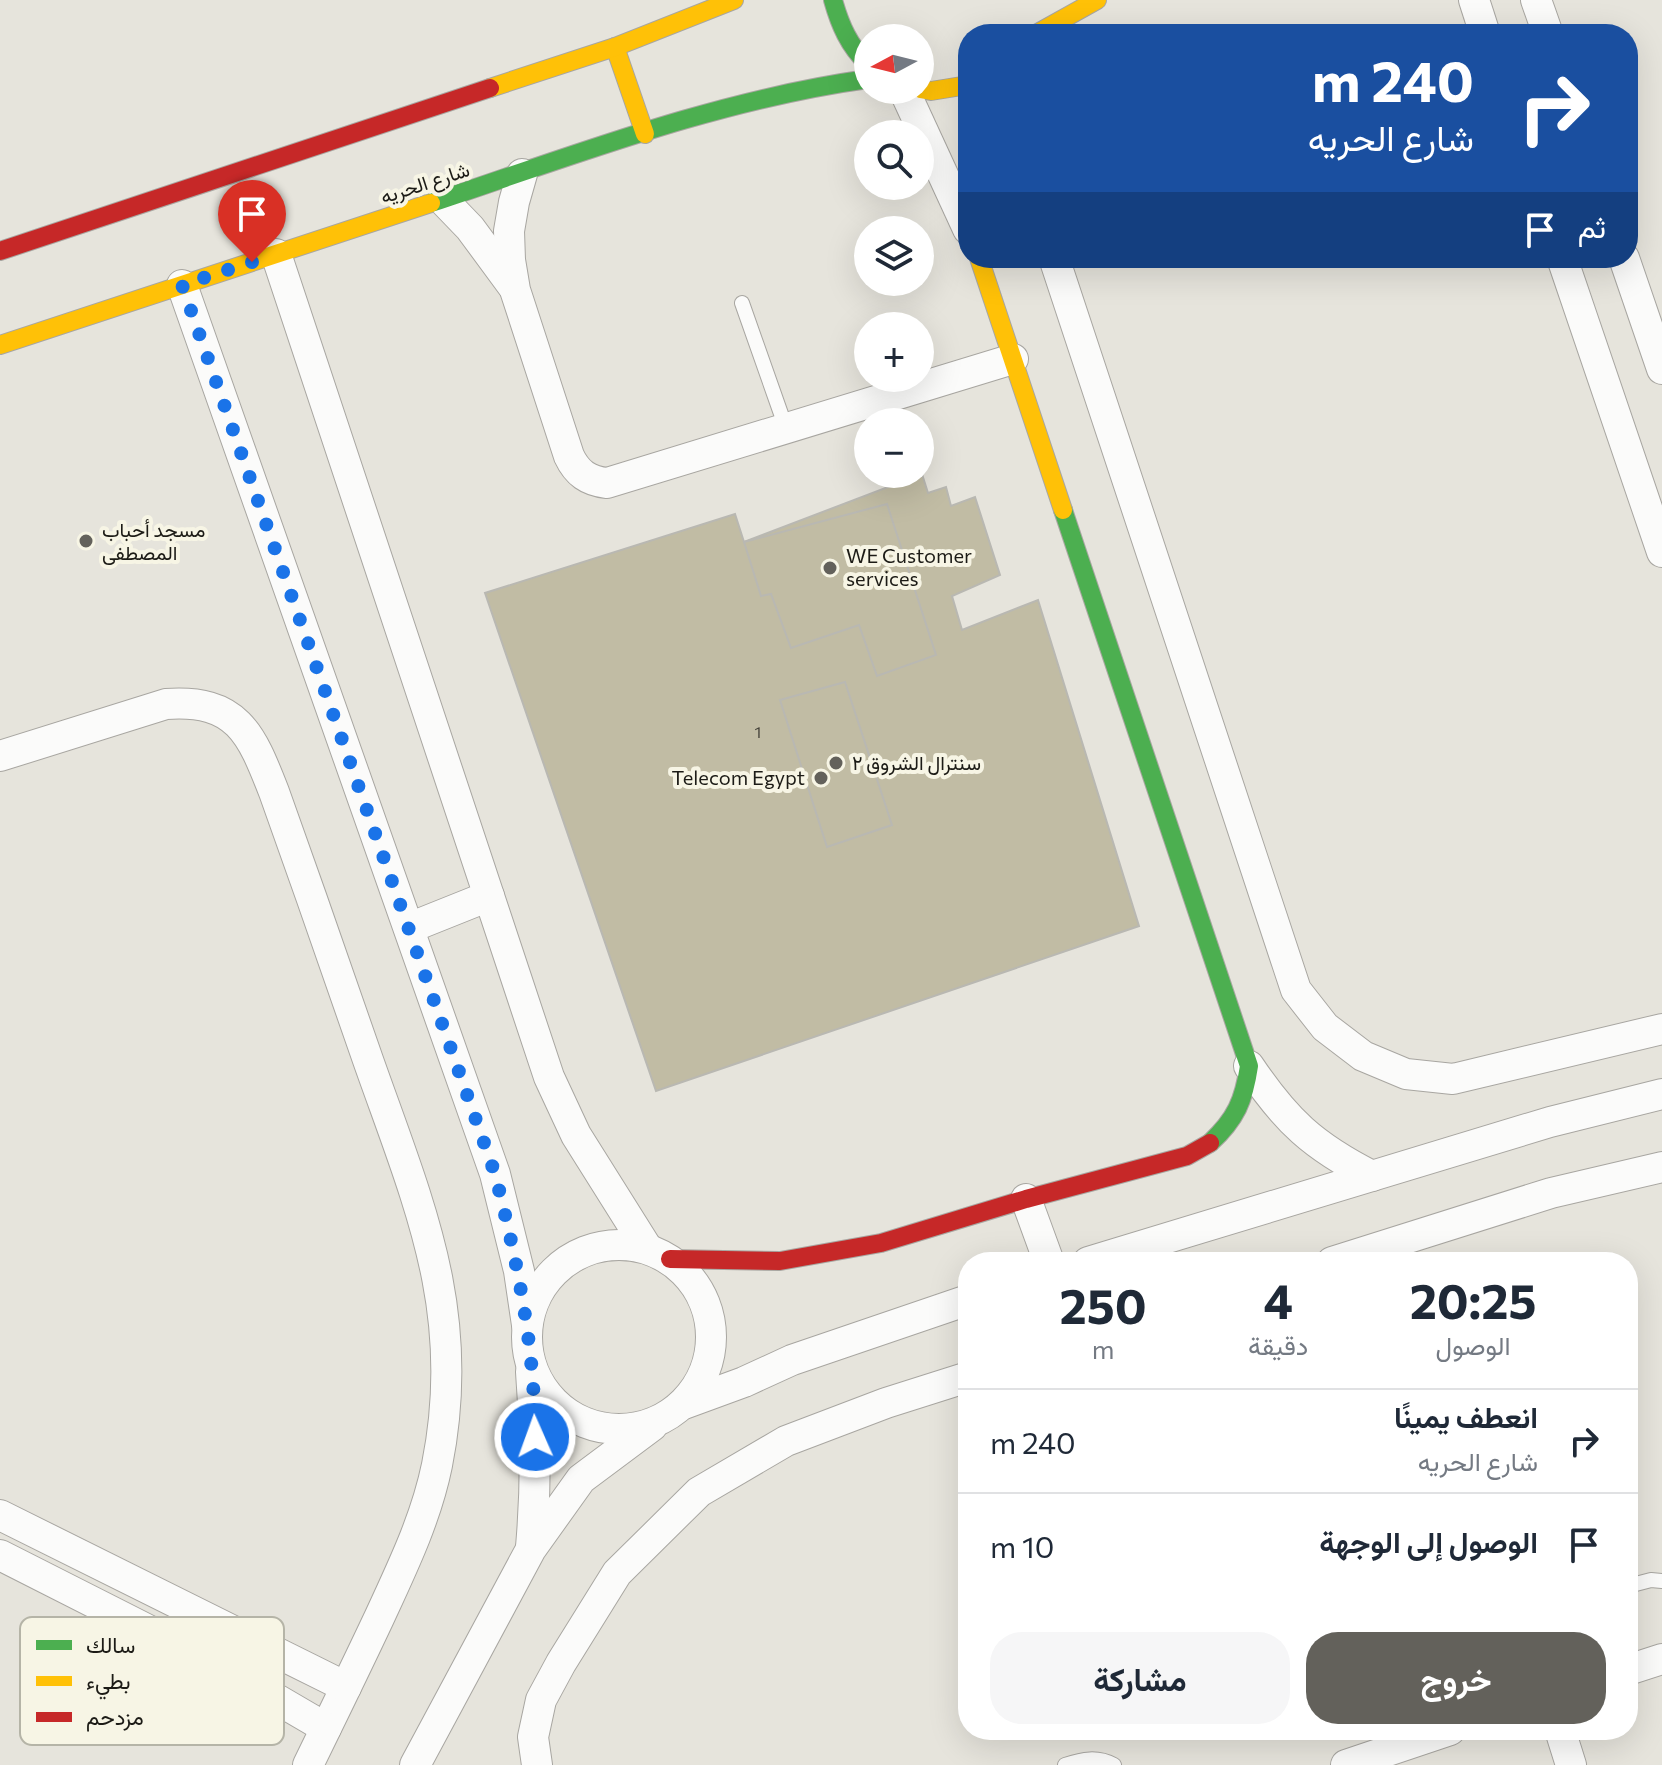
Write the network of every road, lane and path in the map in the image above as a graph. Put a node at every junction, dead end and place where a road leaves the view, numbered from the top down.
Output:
1 (734, 0) edge
2 (833, 0) edge
3 (1097, 0) edge
4 (1474, 0) edge
5 (1536, 0) edge
6 (719, 4) edge
7 (1037, 9) dead end
8 (1031, 24) edge
9 (1054, 24) edge
10 (1482, 24) edge
11 (1544, 24) edge
12 (615, 47) junction
13 (854, 49) edge
14 (854, 81) edge
15 (958, 87) edge
16 (934, 91) edge
17 (911, 104) edge
18 (645, 134) junction
19 (522, 174) junction
20 (443, 200) junction
21 (958, 201) edge
22 (0, 251) edge
23 (276, 254) junction
24 (982, 268) edge
25 (1057, 268) edge
26 (1565, 268) edge
27 (1627, 268) edge
28 (182, 285) junction
29 (515, 290) junction
30 (742, 303) dead end
31 (0, 345) edge
32 (1013, 359) junction
33 (1662, 369) edge
34 (786, 428) junction
35 (1662, 552) edge
36 (0, 756) edge
37 (489, 896) junction
38 (409, 928) junction
39 (1662, 1029) edge
40 (1249, 1066) junction
41 (1662, 1094) edge
42 (1662, 1167) edge
43 (1372, 1176) junction
44 (1026, 1199) junction
45 (1045, 1252) edge
46 (1121, 1252) edge
47 (1364, 1252) edge
48 (658, 1253) junction
49 (958, 1303) edge
50 (527, 1325) junction
51 (529, 1358) junction
52 (958, 1380) edge
53 (684, 1404) junction
54 (656, 1422) junction
55 (0, 1515) edge
56 (531, 1549) junction
57 (0, 1555) edge
58 (1662, 1581) edge
59 (1638, 1583) edge
60 (122, 1617) edge
61 (205, 1617) edge
62 (284, 1656) edge
63 (1662, 1659) edge
64 (1638, 1667) edge
65 (346, 1687) junction
66 (284, 1703) edge
67 (326, 1728) junction
68 (1420, 1740) edge
69 (1563, 1740) edge
70 (308, 1765) edge
71 (415, 1765) edge
72 (537, 1765) edge
73 (1065, 1765) edge
74 (1114, 1765) edge
75 (1346, 1765) edge
76 (1571, 1765) edge

1 - 6 street
2 - 13 street
3 - 9 street
4 - 10 street
5 - 11 street
6 - 12 street
7 - 8 street
12 - 18 street
12 - 22 street
14 - 18 street, شارع الحريه
15 - 16 street
17 - 21 street
18 - 19 street, شارع الحريه
19 - 20 street, شارع الحريه
19 - 29 street
20 - 23 street, شارع الحريه
20 - 29 street
23 - 28 street, شارع الحريه
23 - 37 street
24 - 32 street
25 - 39 street
26 - 35 street
27 - 33 street
28 - 31 street, شارع الحريه
28 - 38 street
29 - 34 street
30 - 34 lane
32 - 34 street
32 - 40 street
36 - 65 street
37 - 38 street
37 - 48 street
38 - 50 street
40 - 43 street
40 - 44 street
41 - 43 street
42 - 47 street
43 - 46 street
44 - 45 street
44 - 48 street
48 - 50 street
48 - 53 street
49 - 53 street
50 - 51 street
51 - 54 street
51 - 56 street
52 - 72 street
53 - 54 street
54 - 56 street
55 - 61 street
56 - 71 street
57 - 60 street
58 - 59 lane
62 - 65 street
63 - 64 street
65 - 67 street
66 - 67 street
67 - 70 street
68 - 75 street
69 - 76 street
73 - 74 lane

